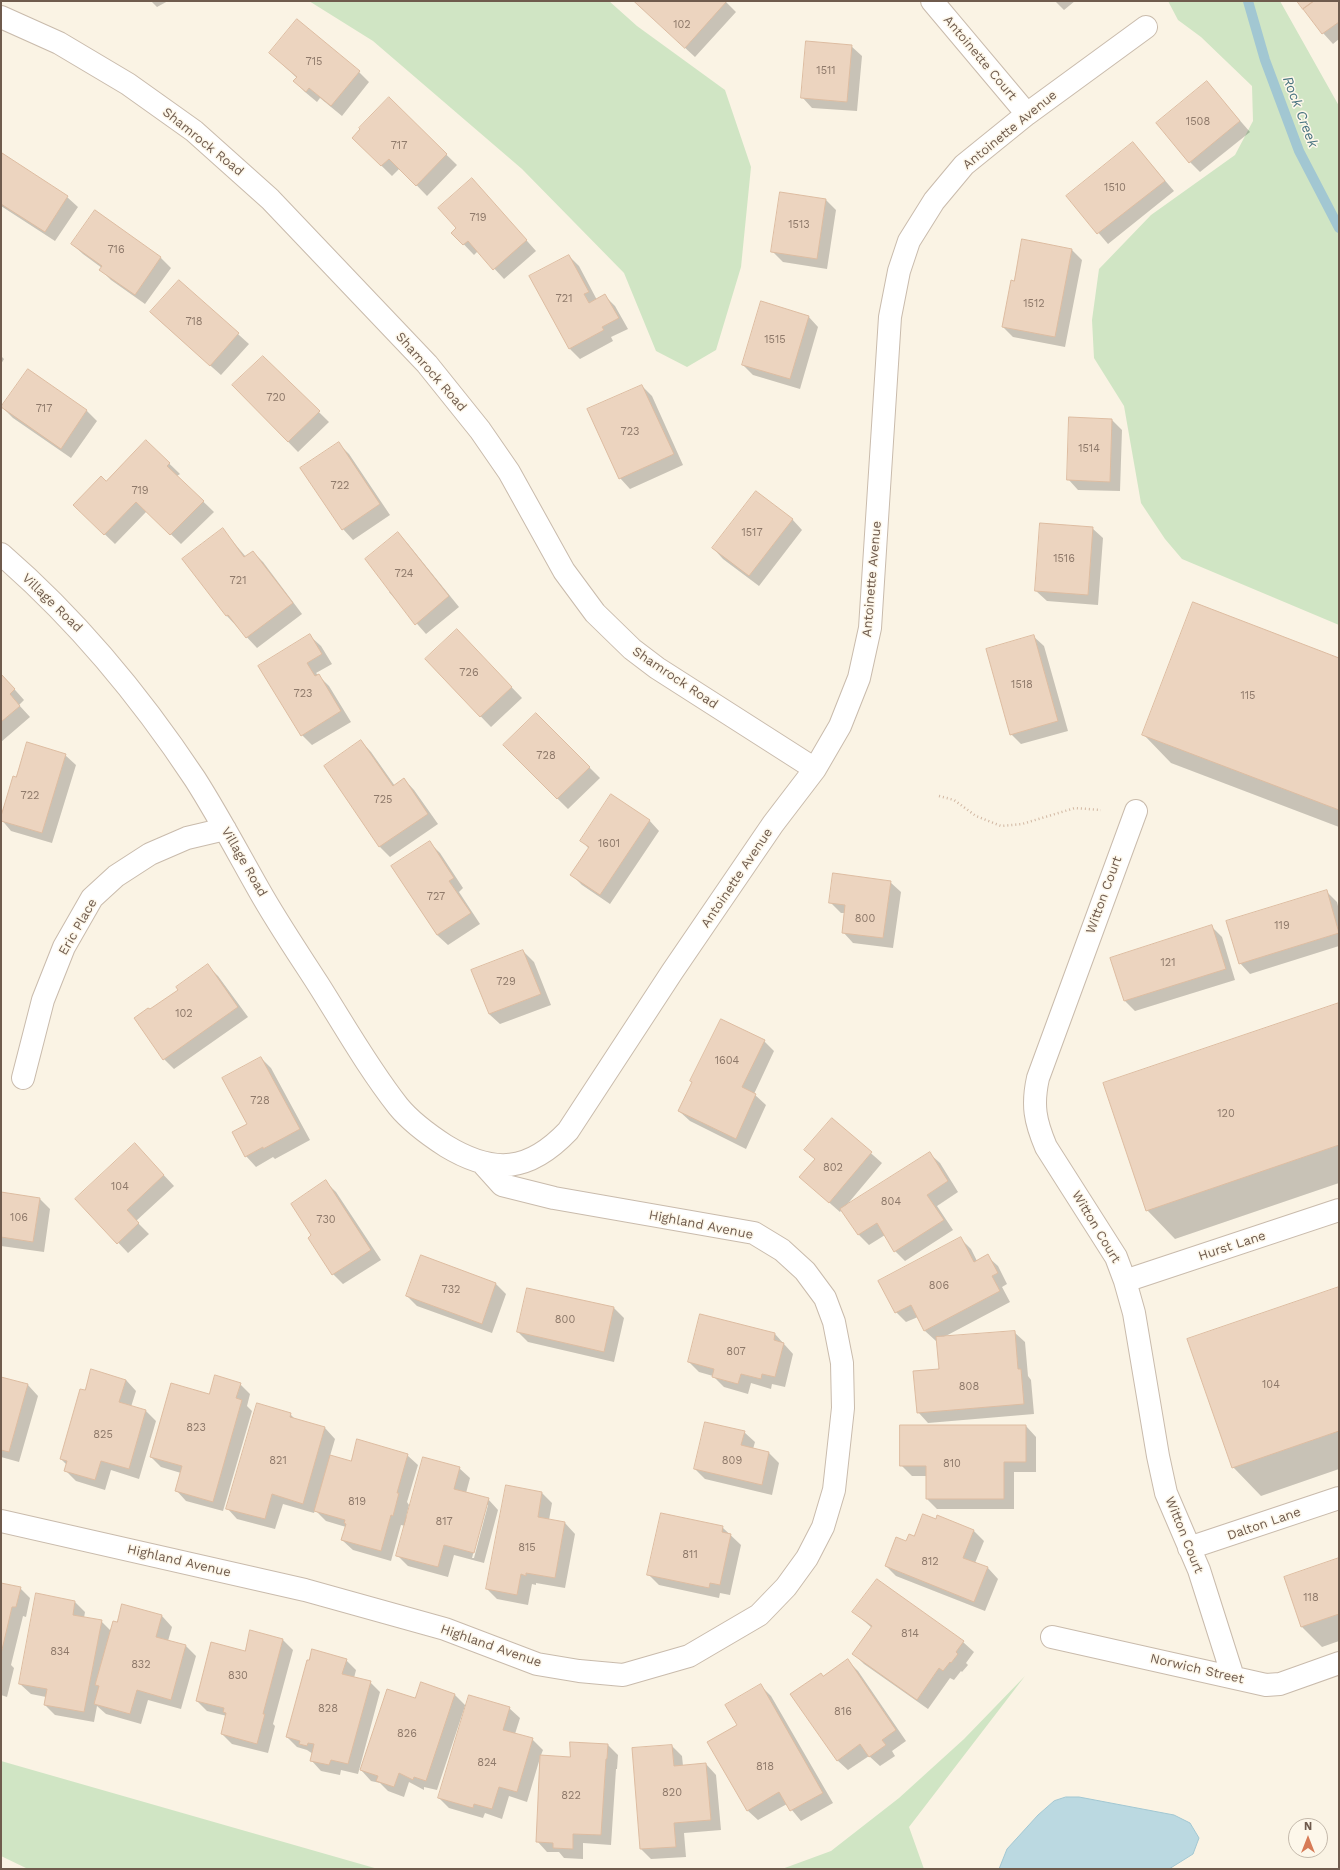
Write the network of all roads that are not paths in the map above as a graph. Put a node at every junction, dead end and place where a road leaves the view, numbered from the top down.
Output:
1 (932, 1) edge
2 (1, 18) edge
3 (1146, 27) dead end
4 (1027, 114) junction
5 (1, 554) edge
6 (815, 769) junction
7 (1136, 811) dead end
8 (225, 829) junction
9 (23, 1078) dead end
10 (484, 1165) junction
11 (1339, 1210) edge
12 (1126, 1281) junction
13 (1339, 1498) edge
14 (1, 1521) edge
15 (1189, 1548) junction
16 (1052, 1637) dead end
17 (1339, 1663) edge
18 (1233, 1677) junction

1 - 4 street, Antoinette Court
2 - 6 street, Shamrock Road
3 - 4 street, Antoinette Avenue
4 - 6 street, Antoinette Avenue
5 - 8 street, Village Road
6 - 10 street, Antoinette Avenue
7 - 12 street, Witton Court
8 - 9 street, Eric Place
8 - 10 street, Village Road
10 - 14 street, Highland Avenue
11 - 12 street, Hurst Lane
12 - 15 street, Witton Court
13 - 15 street, Dalton Lane
15 - 18 street, Witton Court
16 - 18 street, Norwich Street
17 - 18 street, Norwich Street

